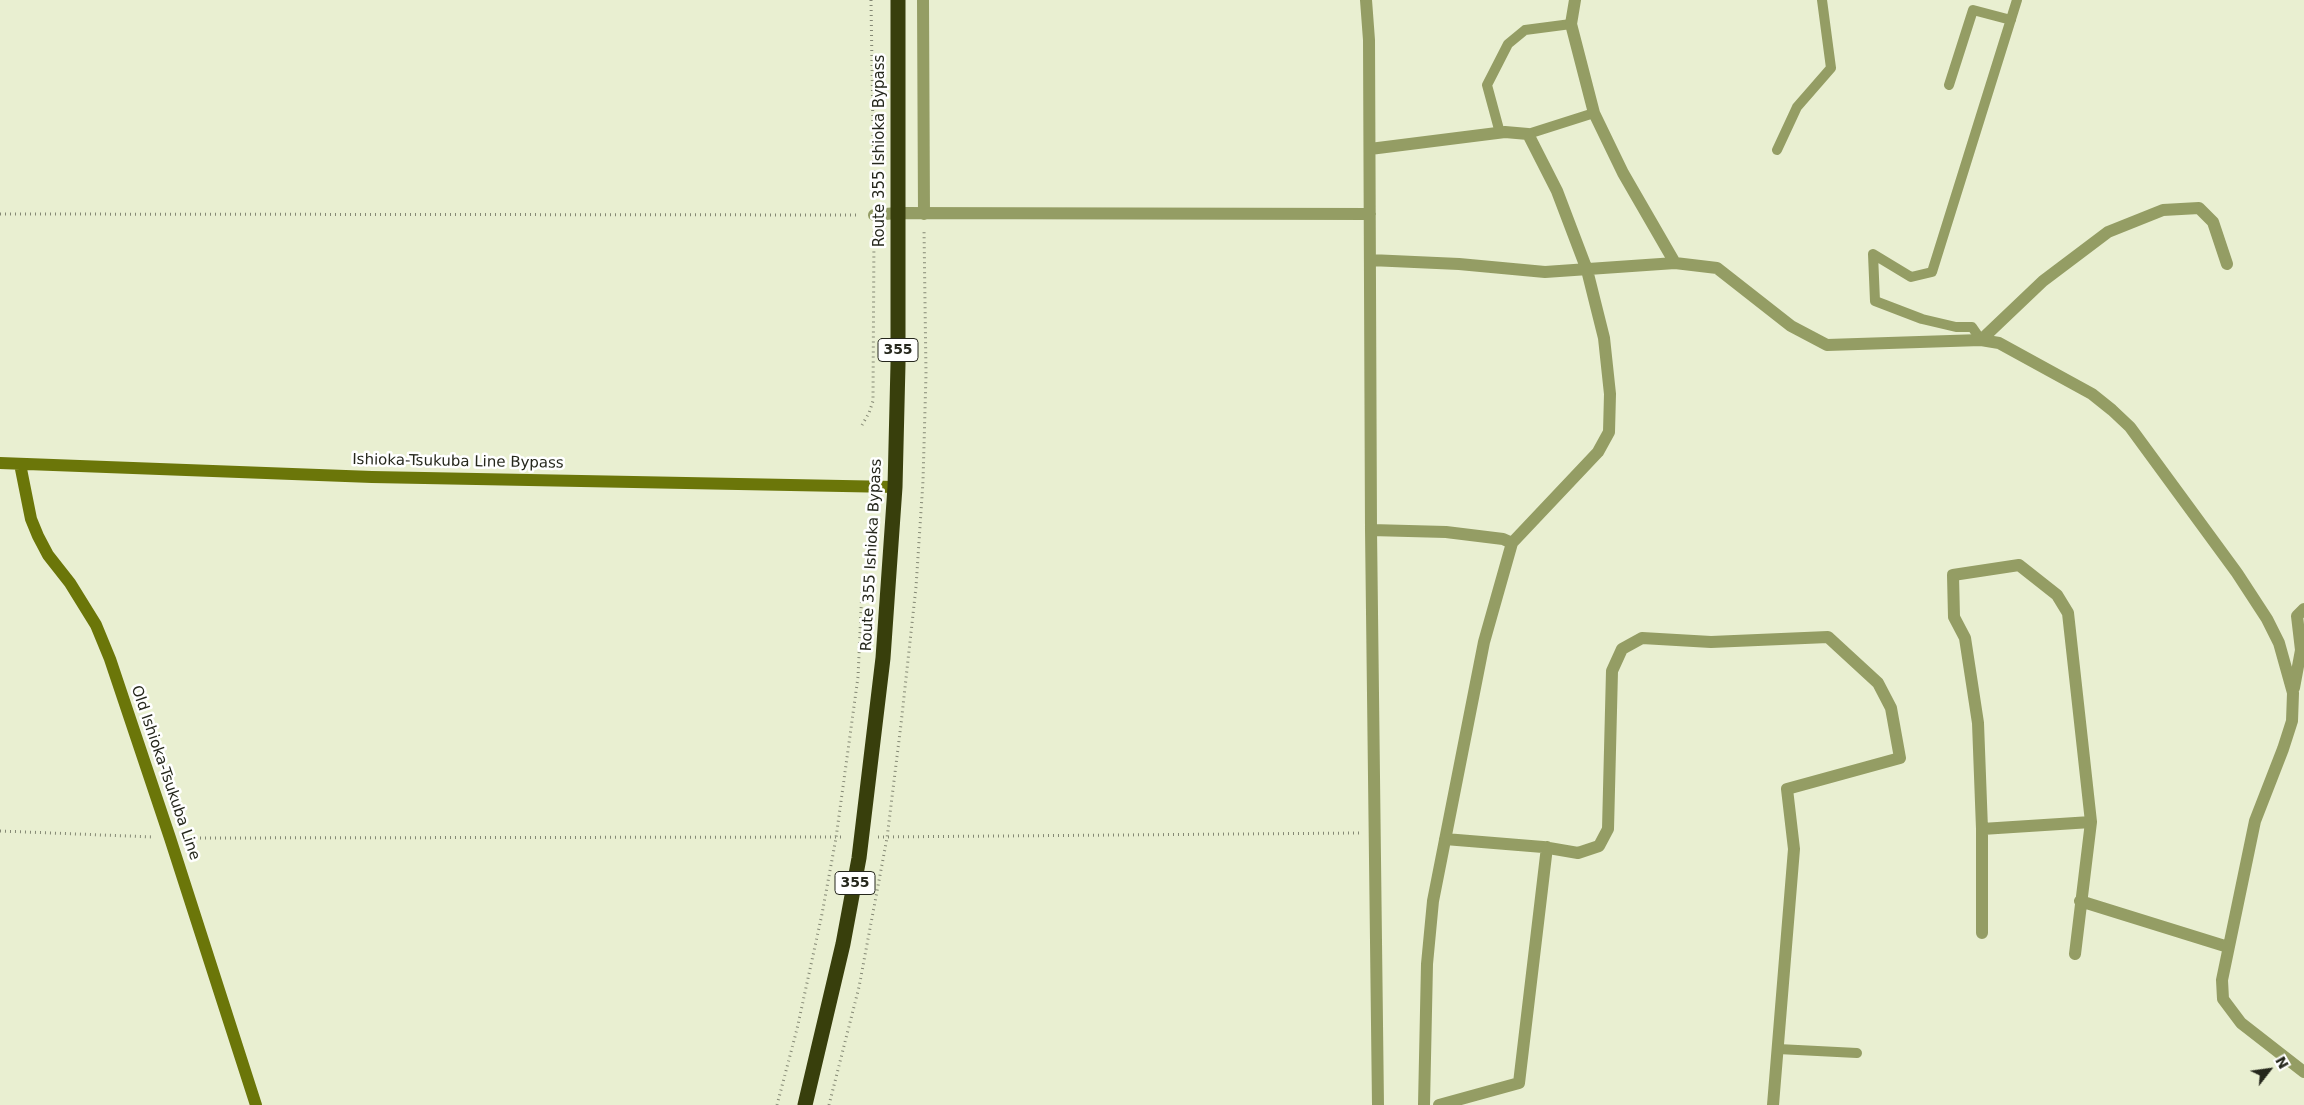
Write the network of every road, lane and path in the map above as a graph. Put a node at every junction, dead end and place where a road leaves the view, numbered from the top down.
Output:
1 (871, 0) edge
2 (898, 0) edge
3 (922, 0) edge
4 (1366, 0) edge
5 (1575, 0) edge
6 (1822, 0) edge
7 (2017, 0) edge
8 (2011, 20) junction
9 (1571, 24) junction
10 (1949, 85) dead end
11 (1594, 113) junction
12 (1500, 133) junction
13 (1528, 134) junction
14 (1370, 150) junction
15 (1777, 150) dead end
16 (897, 213) junction
17 (0, 214) edge
18 (924, 214) junction
19 (1370, 214) junction
20 (874, 215) junction
21 (1370, 260) junction
22 (1675, 263) junction
23 (2227, 264) dead end
24 (1586, 270) junction
25 (1981, 340) junction
26 (862, 425) dead end
27 (0, 463) edge
28 (20, 464) junction
29 (895, 488) junction
30 (1371, 530) junction
31 (1512, 544) junction
32 (862, 589) dead end
33 (2304, 609) edge
34 (2293, 693) junction
35 (2091, 822) junction
36 (1982, 829) junction
37 (0, 831) edge
38 (1374, 833) junction
39 (862, 836) junction
40 (170, 838) junction
41 (836, 838) junction
42 (887, 838) junction
43 (1445, 839) junction
44 (1547, 847) junction
45 (2080, 900) junction
46 (1982, 934) dead end
47 (2228, 948) junction
48 (2075, 954) dead end
49 (1778, 1049) junction
50 (1857, 1053) dead end
51 (2304, 1072) edge
52 (256, 1105) edge
53 (777, 1105) edge
54 (805, 1105) edge
55 (829, 1105) edge
56 (1378, 1105) edge
57 (1424, 1105) edge
58 (1439, 1105) edge
59 (1773, 1105) edge

1 - 20 path
2 - 16 highway, Route 355 Ishioka Bypass / 355
3 - 18 street
4 - 14 street
5 - 9 street
6 - 15 lane
7 - 8 lane
8 - 10 lane
8 - 25 lane
9 - 11 street
9 - 12 lane
11 - 13 lane
11 - 22 street
12 - 13 street
12 - 14 street
13 - 24 street
14 - 19 street
16 - 18 street
16 - 20 street
16 - 29 highway, Route 355 Ishioka Bypass / 355
17 - 20 path
18 - 19 street
18 - 42 path
19 - 21 street
20 - 26 path
21 - 24 street
21 - 30 street
22 - 24 street
22 - 25 street
23 - 25 street
24 - 31 street
25 - 34 street
27 - 28 main road, Ishioka-Tsukuba Line Bypass
28 - 29 main road, Ishioka-Tsukuba Line Bypass
28 - 40 main road, Old Ishioka-Tsukuba Line
29 - 39 highway, Route 355 Ishioka Bypass / 355
30 - 31 street
30 - 38 street
31 - 43 street
32 - 41 path
33 - 34 street
34 - 47 street
35 - 36 street
35 - 36 street
35 - 45 street
36 - 46 street
37 - 40 path
38 - 42 path
38 - 56 street
39 - 41 path
39 - 42 path
39 - 54 highway, Route 355 Ishioka Bypass / 355
40 - 41 path
40 - 52 main road, Old Ishioka-Tsukuba Line
41 - 53 path
42 - 55 path
43 - 44 street
43 - 57 street
44 - 49 street
44 - 58 street
45 - 47 street
45 - 48 street
47 - 51 street
49 - 50 lane
49 - 59 street

